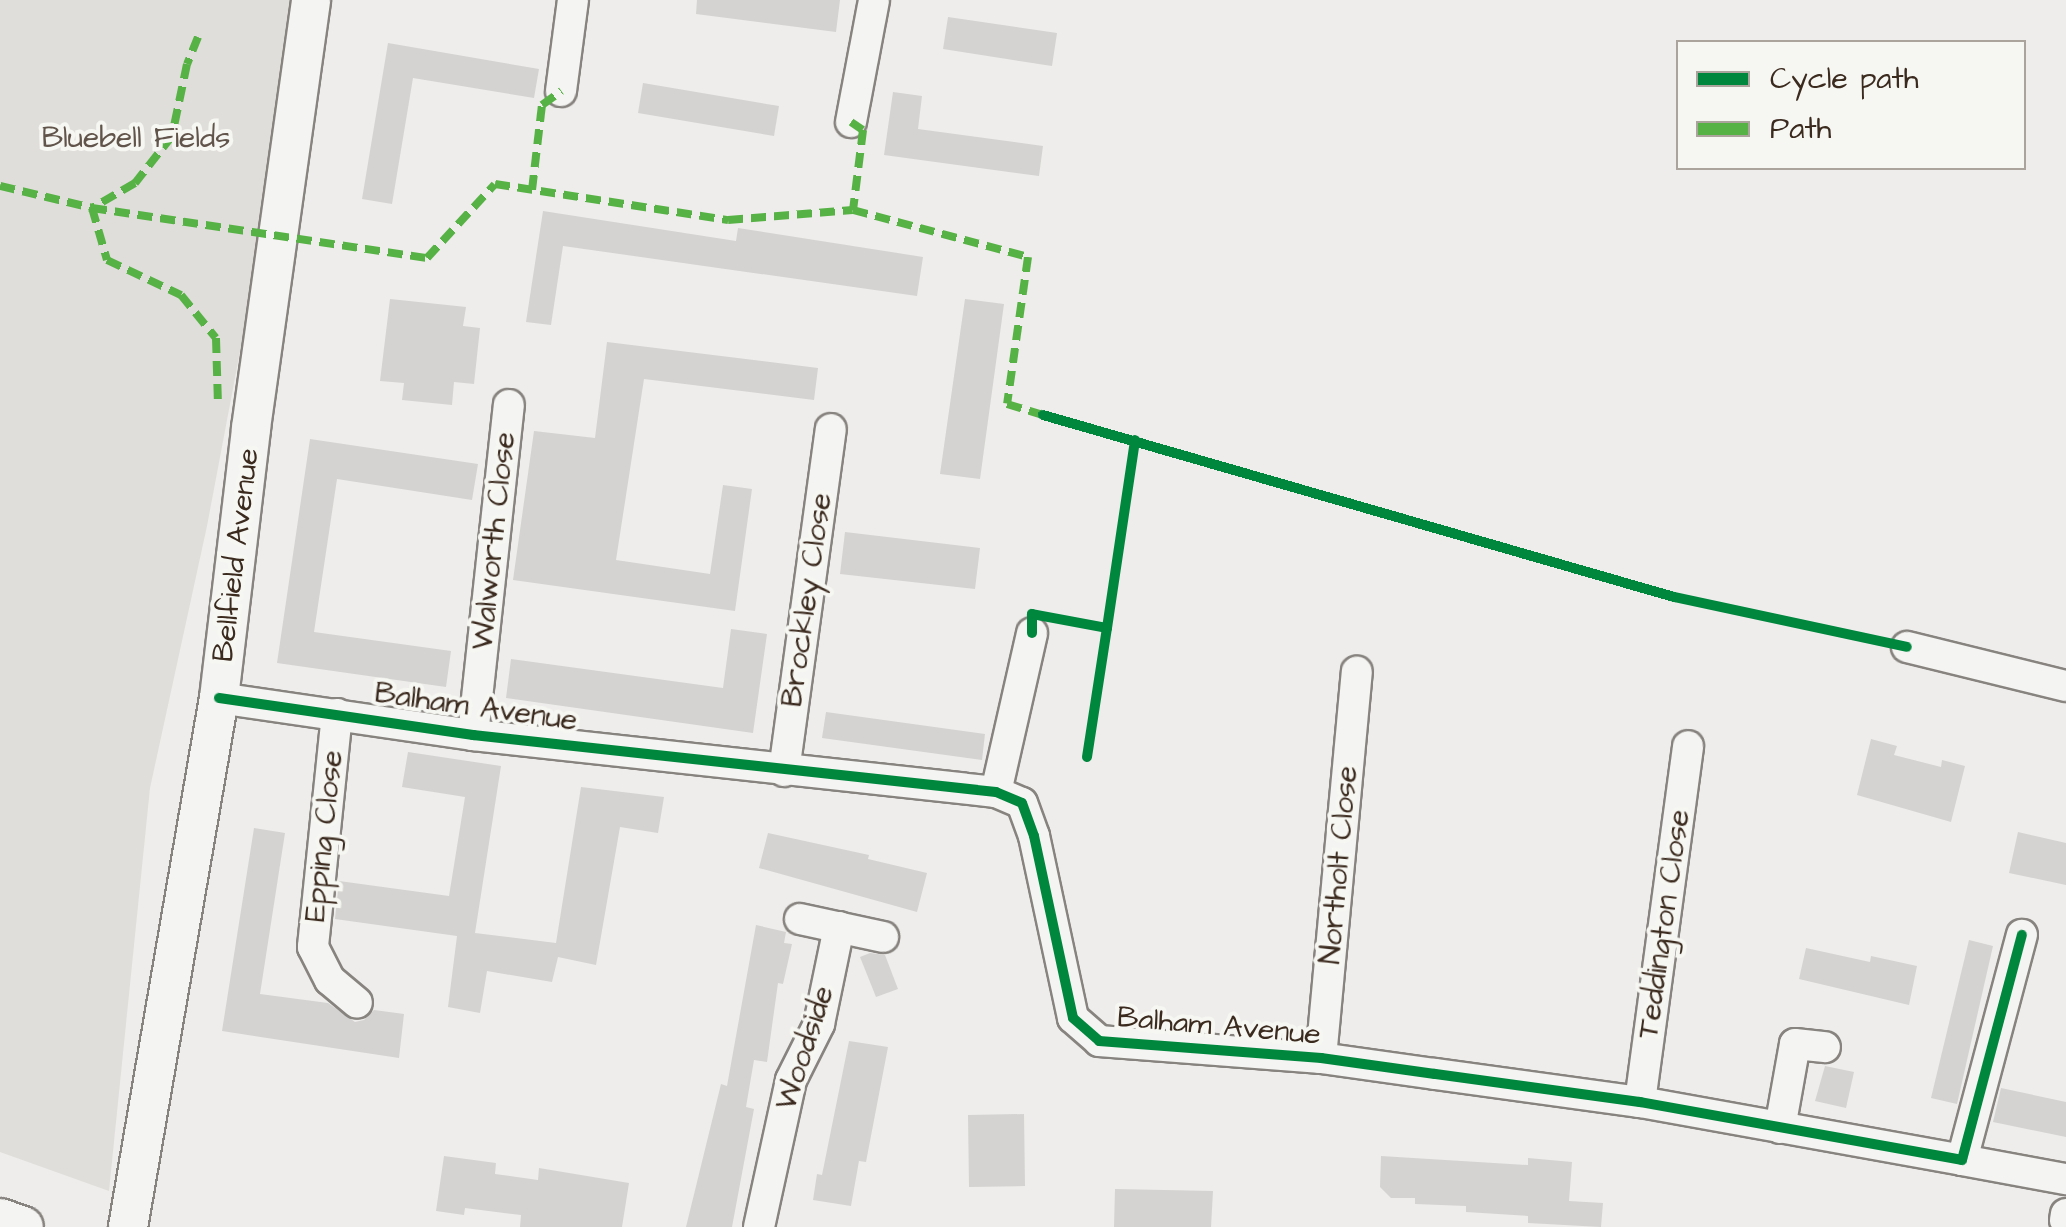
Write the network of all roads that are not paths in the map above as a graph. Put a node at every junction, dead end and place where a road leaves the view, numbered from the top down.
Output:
1 (312, 0) edge
2 (573, 0) edge
3 (874, 0) edge
4 (561, 91) dead end
5 (851, 122) dead end
6 (508, 405) dead end
7 (831, 429) dead end
8 (1032, 633) dead end
9 (1907, 647) dead end
10 (1357, 672) dead end
11 (2066, 686) edge
12 (219, 698) junction
13 (337, 714) junction
14 (473, 736) junction
15 (1688, 746) dead end
16 (784, 770) junction
17 (996, 792) junction
18 (800, 919) dead end
19 (839, 928) junction
20 (2022, 935) dead end
21 (884, 937) dead end
22 (357, 1003) dead end
23 (1825, 1047) dead end
24 (1321, 1058) junction
25 (1640, 1102) junction
26 (1780, 1128) junction
27 (1962, 1160) junction
28 (2066, 1179) edge
29 (0, 1219) edge
30 (24, 1227) edge
31 (128, 1227) edge
32 (759, 1227) edge

1 - 12 street, Bellfield Avenue
2 - 4 street
3 - 5 street
6 - 14 street, Walworth Close
7 - 16 street, Brockley Close
8 - 17 street
9 - 11 street
10 - 24 street, Northolt Close
12 - 13 street, Balham Avenue
12 - 31 street, Bellfield Avenue
13 - 14 street, Balham Avenue
13 - 22 street, Epping Close
14 - 16 street, Balham Avenue
15 - 25 street, Teddington Close
16 - 17 street, Balham Avenue
17 - 24 street, Balham Avenue
18 - 19 street
19 - 21 street
19 - 32 street, Woodside
20 - 27 street
23 - 26 street
24 - 25 street, Balham Avenue
25 - 26 street, Balham Avenue
26 - 27 street, Balham Avenue
27 - 28 street, Balham Avenue
29 - 30 main road

